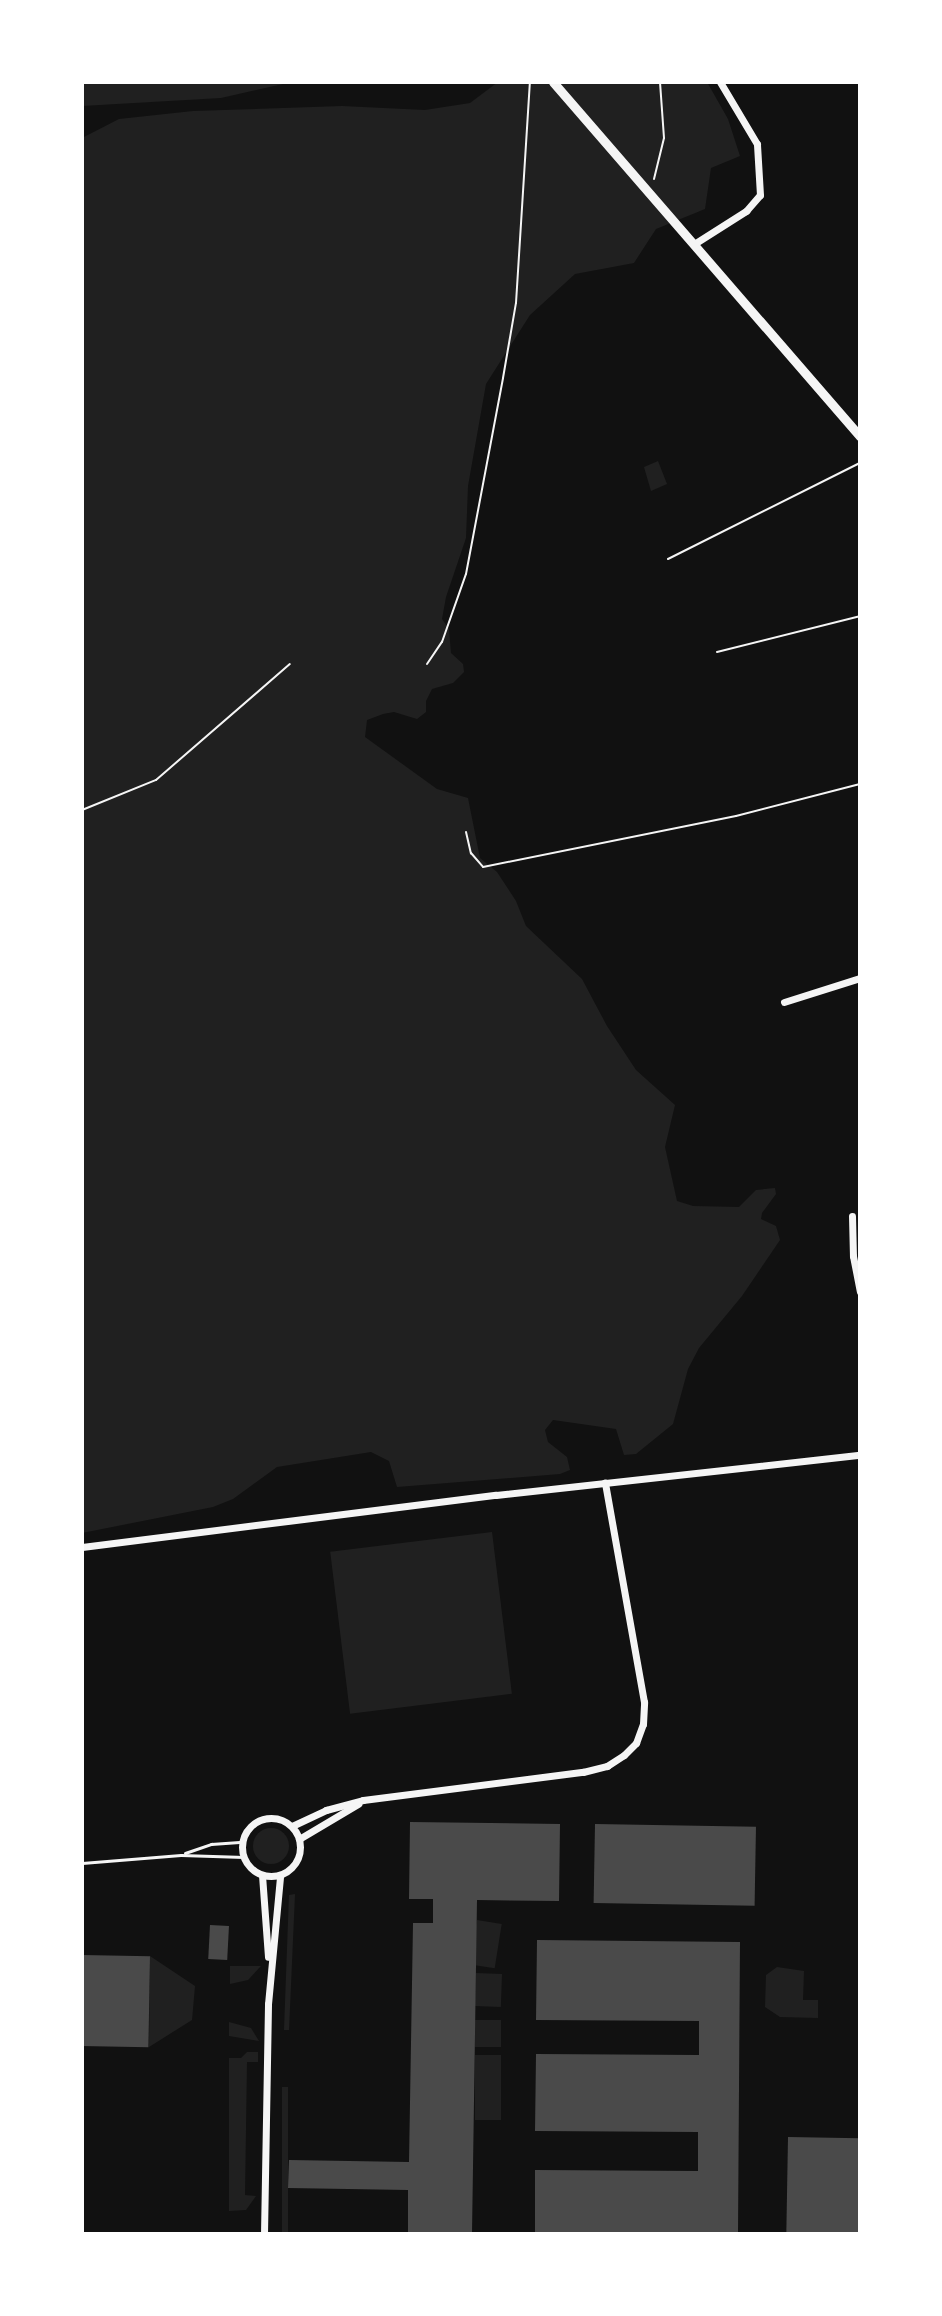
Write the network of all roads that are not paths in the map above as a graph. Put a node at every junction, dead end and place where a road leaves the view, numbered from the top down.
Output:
1 (553, 82) edge
2 (720, 82) edge
3 (694, 244) junction
4 (860, 436) edge
5 (860, 978) edge
6 (791, 1013) dead end
7 (852, 1216) dead end
8 (860, 1291) edge
9 (860, 1455) edge
10 (605, 1482) junction
11 (82, 1547) edge
12 (363, 1800) junction
13 (292, 1826) junction
14 (299, 1839) junction
15 (243, 1842) junction
16 (181, 1855) junction
17 (244, 1857) junction
18 (82, 1863) edge
19 (262, 1875) junction
20 (280, 1876) junction
21 (270, 1971) junction
22 (264, 2234) edge

1 - 3 street
2 - 3 street
3 - 4 street
5 - 6 street
7 - 8 street
9 - 10 street
10 - 11 street
10 - 12 street
12 - 13 street
12 - 14 street
13 - 14 street
13 - 15 street
14 - 20 street
15 - 16 lane
15 - 17 street
16 - 17 lane
16 - 18 lane
17 - 19 street
19 - 20 street
19 - 21 street
20 - 21 street
21 - 22 street

